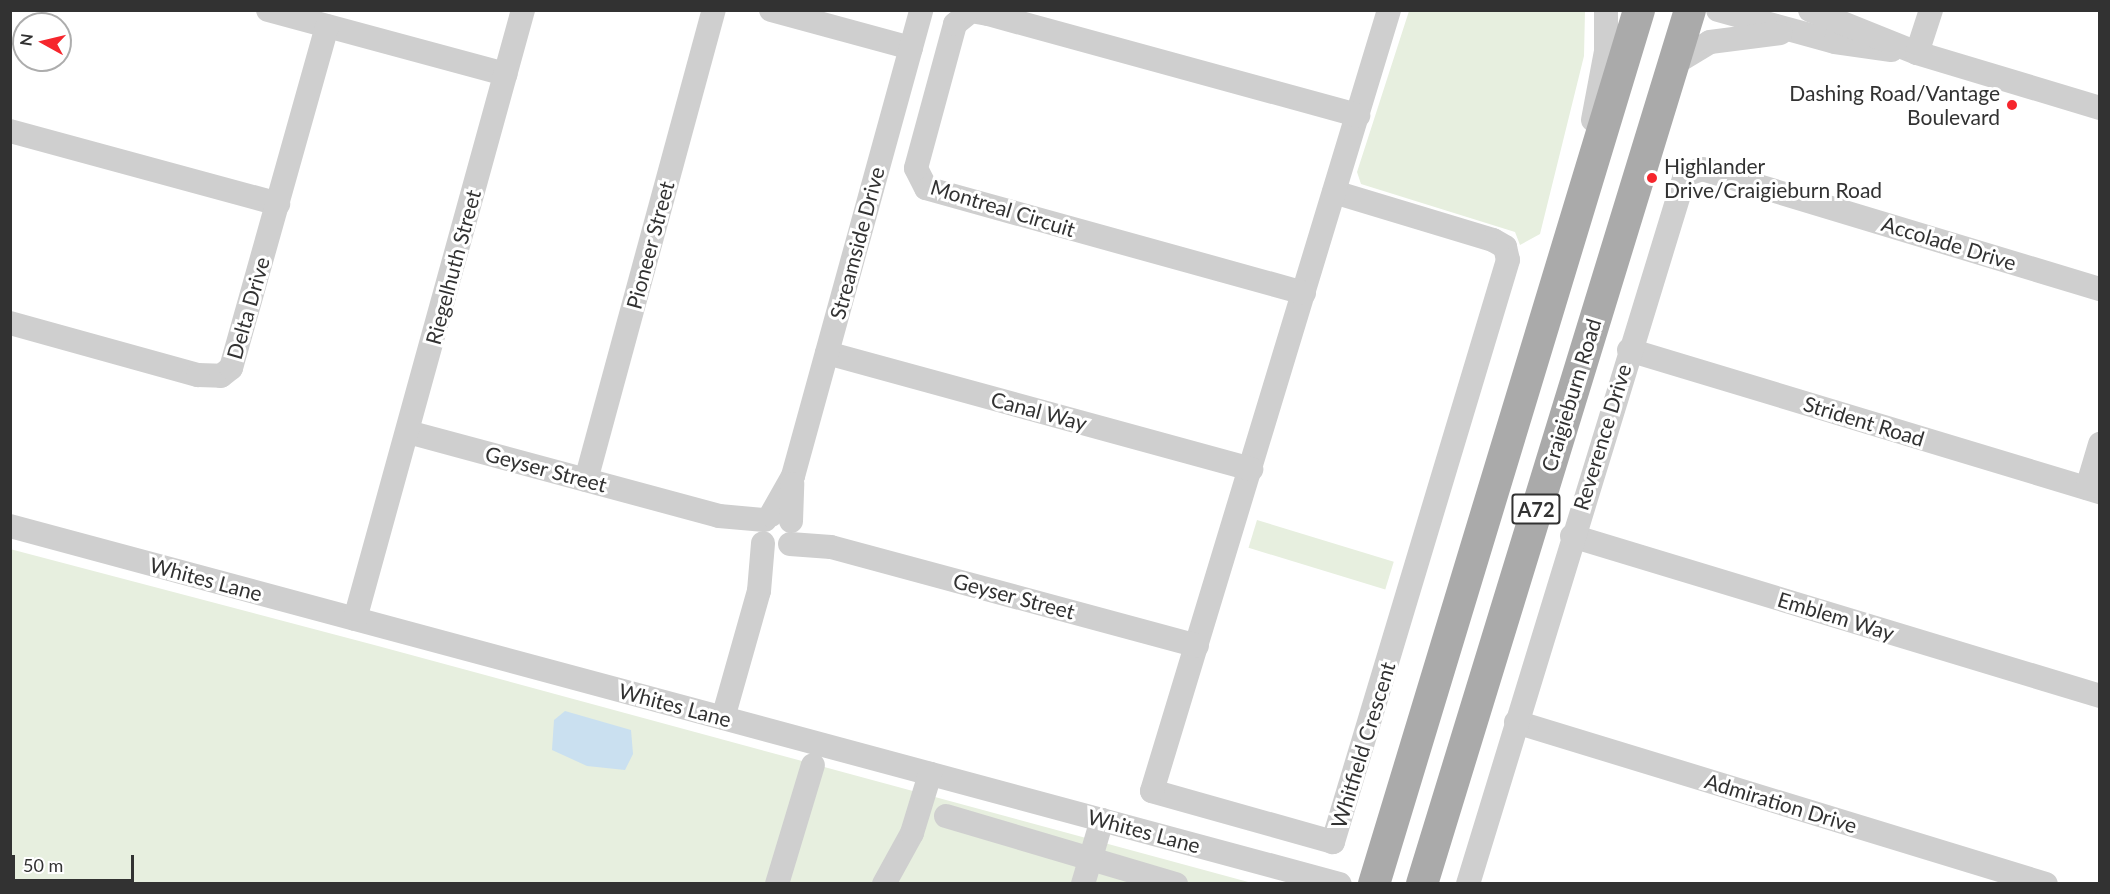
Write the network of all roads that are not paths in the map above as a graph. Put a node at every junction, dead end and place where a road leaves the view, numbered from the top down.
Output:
1 (268, 10) edge
2 (523, 10) edge
3 (714, 10) edge
4 (771, 10) edge
5 (921, 10) edge
6 (1389, 10) edge
7 (1606, 10) edge
8 (1639, 10) edge
9 (1690, 10) edge
10 (1718, 10) edge
11 (1810, 10) edge
12 (1931, 10) edge
13 (327, 26) junction
14 (1792, 32) junction
15 (911, 48) junction
16 (1917, 53) junction
17 (1672, 65) junction
18 (506, 74) junction
19 (2100, 108) edge
20 (1358, 115) junction
21 (10, 131) edge
22 (1695, 169) joint
23 (1334, 192) junction
24 (278, 204) junction
25 (1576, 214) junction
26 (2100, 289) edge
27 (1304, 293) junction
28 (10, 323) edge
29 (1629, 350) junction
30 (826, 353) junction
31 (408, 432) junction
32 (2100, 444) edge
33 (1251, 469) junction
34 (586, 480) junction
35 (2093, 490) edge
36 (10, 526) edge
37 (777, 532) junction
38 (1572, 536) junction
39 (356, 619) junction
40 (1197, 646) junction
41 (2100, 696) edge
42 (723, 718) junction
43 (1516, 722) junction
44 (813, 765) dead end
45 (930, 774) junction
46 (946, 816) dead end
47 (1102, 820) junction
48 (1091, 858) junction
49 (777, 884) edge
50 (884, 884) edge
51 (1083, 884) edge
52 (1176, 884) edge
53 (1340, 884) edge
54 (1374, 884) edge
55 (1422, 884) edge
56 (1468, 884) edge
57 (2046, 884) edge

1 - 13 street
2 - 18 street, Riegelhuth Street
3 - 34 street, Pioneer Street
4 - 15 street
5 - 15 street, Streamside Drive
6 - 20 street, Whitfield Crescent
7 - 25 street
8 - 25 main road, A72
9 - 17 main road, Craigieburn Road / A72
10 - 14 street
11 - 16 street
12 - 16 street
13 - 18 street
13 - 24 street, Delta Drive
14 - 16 street
14 - 17 street
15 - 30 street, Streamside Drive
16 - 19 street
17 - 55 main road, Craigieburn Road / A72
18 - 31 street, Riegelhuth Street
20 - 23 street, Whitfield Crescent
20 - 27 street, Montreal Circuit
21 - 24 street
22 - 26 street, Accolade Drive
22 - 29 street, Reverence Drive
23 - 27 street, Whitfield Crescent
23 - 40 street, Whitfield Crescent
24 - 28 street, Delta Drive
25 - 54 main road, A72
27 - 33 street, Whitfield Crescent
29 - 35 street, Strident Road
29 - 38 street, Reverence Drive
30 - 33 street, Canal Way
30 - 37 street, Streamside Drive
31 - 34 street, Geyser Street
31 - 39 street, Riegelhuth Street
32 - 35 street
33 - 40 street, Whitfield Crescent
34 - 37 street, Geyser Street
36 - 39 street, Whites Lane
37 - 40 street, Geyser Street
37 - 42 street, Streamside Drive
38 - 41 street, Emblem Way
38 - 43 street, Reverence Drive
39 - 42 street, Whites Lane
42 - 45 street, Whites Lane
43 - 56 street, Reverence Drive
43 - 57 street, Admiration Drive
44 - 49 street
45 - 47 street, Whites Lane
45 - 50 street
46 - 48 street
47 - 48 street
47 - 53 street, Whites Lane
48 - 51 street
48 - 52 street

